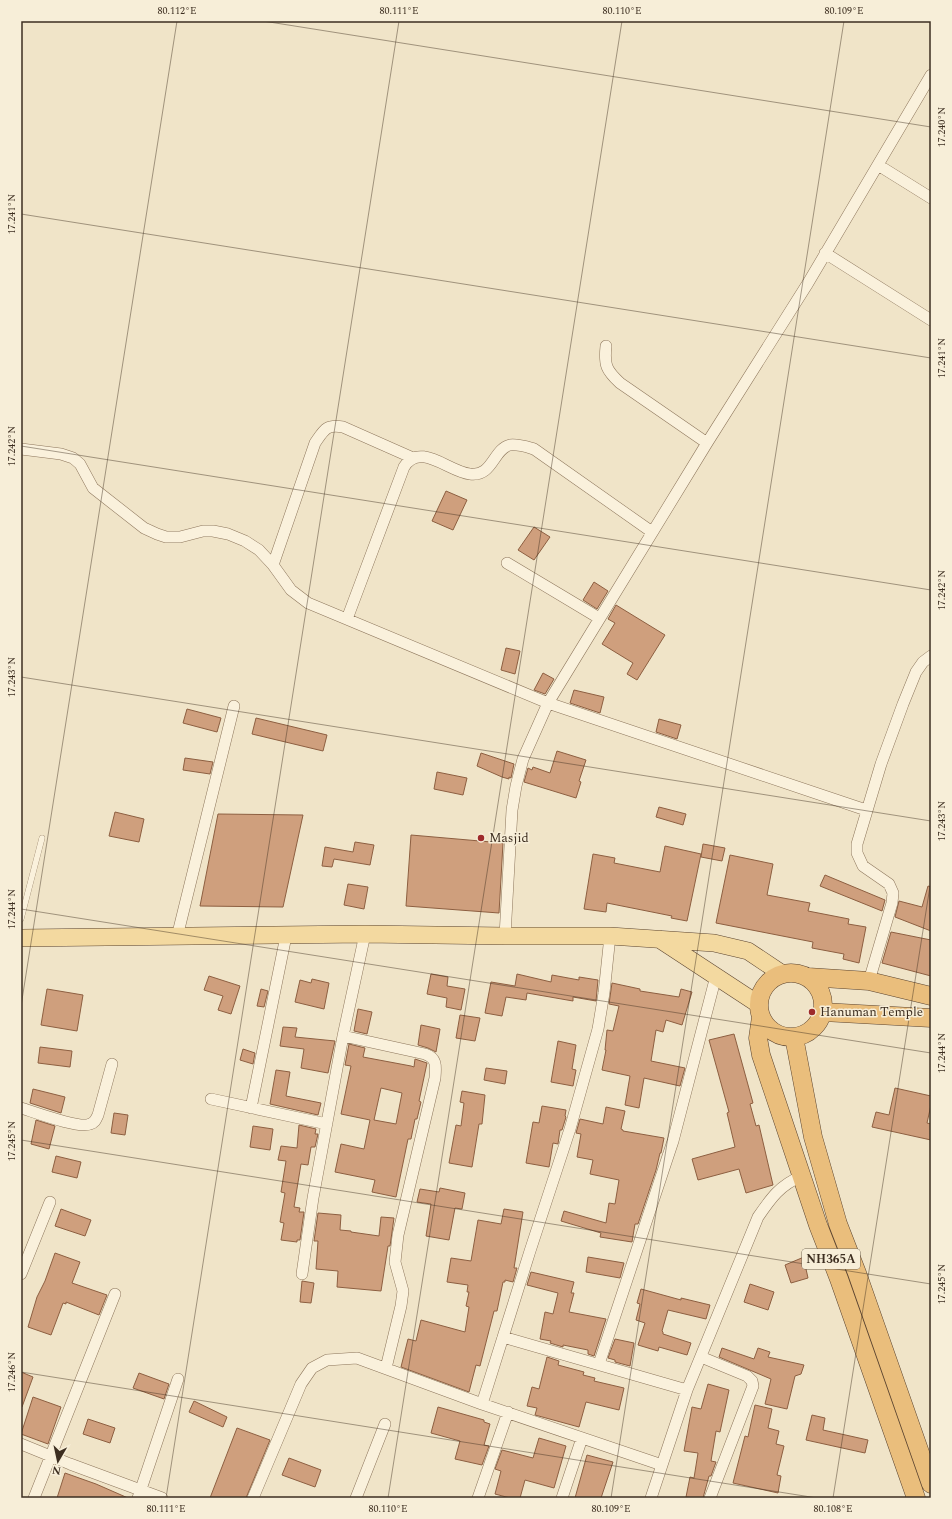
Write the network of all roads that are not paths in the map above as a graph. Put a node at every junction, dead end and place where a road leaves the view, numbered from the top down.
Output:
1 (931, 75) edge
2 (878, 165) junction
3 (931, 198) edge
4 (825, 253) junction
5 (931, 320) edge
6 (606, 346) dead end
7 (707, 443) junction
8 (21, 449) edge
9 (413, 458) junction
10 (652, 532) junction
11 (507, 563) dead end
12 (273, 565) junction
13 (599, 618) junction
14 (347, 619) junction
15 (931, 656) edge
16 (548, 703) junction
17 (234, 706) dead end
18 (866, 810) junction
19 (42, 838) dead end
20 (21, 919) edge
21 (365, 934) junction
22 (177, 936) junction
23 (286, 936) junction
24 (505, 936) junction
25 (610, 936) junction
26 (21, 938) edge
27 (657, 938) junction
28 (781, 973) junction
29 (716, 976) junction
30 (808, 976) junction
31 (869, 981) junction
32 (931, 996) edge
33 (759, 1011) junction
34 (823, 1012) junction
35 (931, 1018) edge
36 (343, 1036) junction
37 (794, 1037) junction
38 (112, 1064) dead end
39 (211, 1099) dead end
40 (21, 1108) edge
41 (251, 1108) junction
42 (327, 1124) junction
43 (802, 1176) junction
44 (50, 1202) dead end
45 (21, 1274) edge
46 (302, 1274) dead end
47 (116, 1294) dead end
48 (503, 1337) junction
49 (701, 1357) junction
50 (599, 1364) junction
51 (386, 1368) junction
52 (178, 1379) dead end
53 (687, 1390) junction
54 (482, 1404) junction
55 (508, 1412) junction
56 (385, 1424) dead end
57 (582, 1438) junction
58 (21, 1444) edge
59 (50, 1456) junction
60 (662, 1465) junction
61 (931, 1484) edge
62 (140, 1494) edge
63 (34, 1498) edge
64 (162, 1498) edge
65 (253, 1498) edge
66 (356, 1498) edge
67 (478, 1498) edge
68 (562, 1498) edge
69 (651, 1498) edge
70 (710, 1498) edge
71 (916, 1498) edge

1 - 2 street
2 - 3 street
2 - 4 street
4 - 5 street
4 - 7 street
6 - 7 street
7 - 10 street
8 - 12 street
9 - 10 street
9 - 12 street
9 - 14 street
10 - 13 street
11 - 13 street
12 - 14 street
13 - 16 street
14 - 16 street
15 - 18 street
16 - 18 street
16 - 24 street
17 - 22 street
18 - 31 street
19 - 20 lane
21 - 23 main road
21 - 24 main road
21 - 36 street
22 - 23 main road
22 - 26 main road
23 - 41 street
24 - 25 main road
25 - 27 main road
25 - 48 street
27 - 28 main road
27 - 29 main road
28 - 30 highway
28 - 33 highway, NH365A
29 - 33 main road
29 - 50 street
30 - 31 highway
30 - 34 highway
31 - 32 highway
33 - 37 highway
33 - 43 highway, NH365A
34 - 35 highway
34 - 37 highway
36 - 42 street
36 - 51 street
37 - 61 highway, NH365A
38 - 40 street
39 - 41 street
41 - 42 street
42 - 46 street
43 - 49 street
43 - 71 highway, NH365A
44 - 45 street
47 - 59 street
48 - 50 street
48 - 54 street
49 - 53 street
49 - 70 street
50 - 53 street
51 - 54 street
51 - 65 street
52 - 62 street
53 - 60 street
54 - 55 street
55 - 57 street
55 - 67 street
56 - 66 street
57 - 60 street
57 - 68 street
58 - 59 street
59 - 62 street
59 - 63 street
60 - 69 street
62 - 64 street

